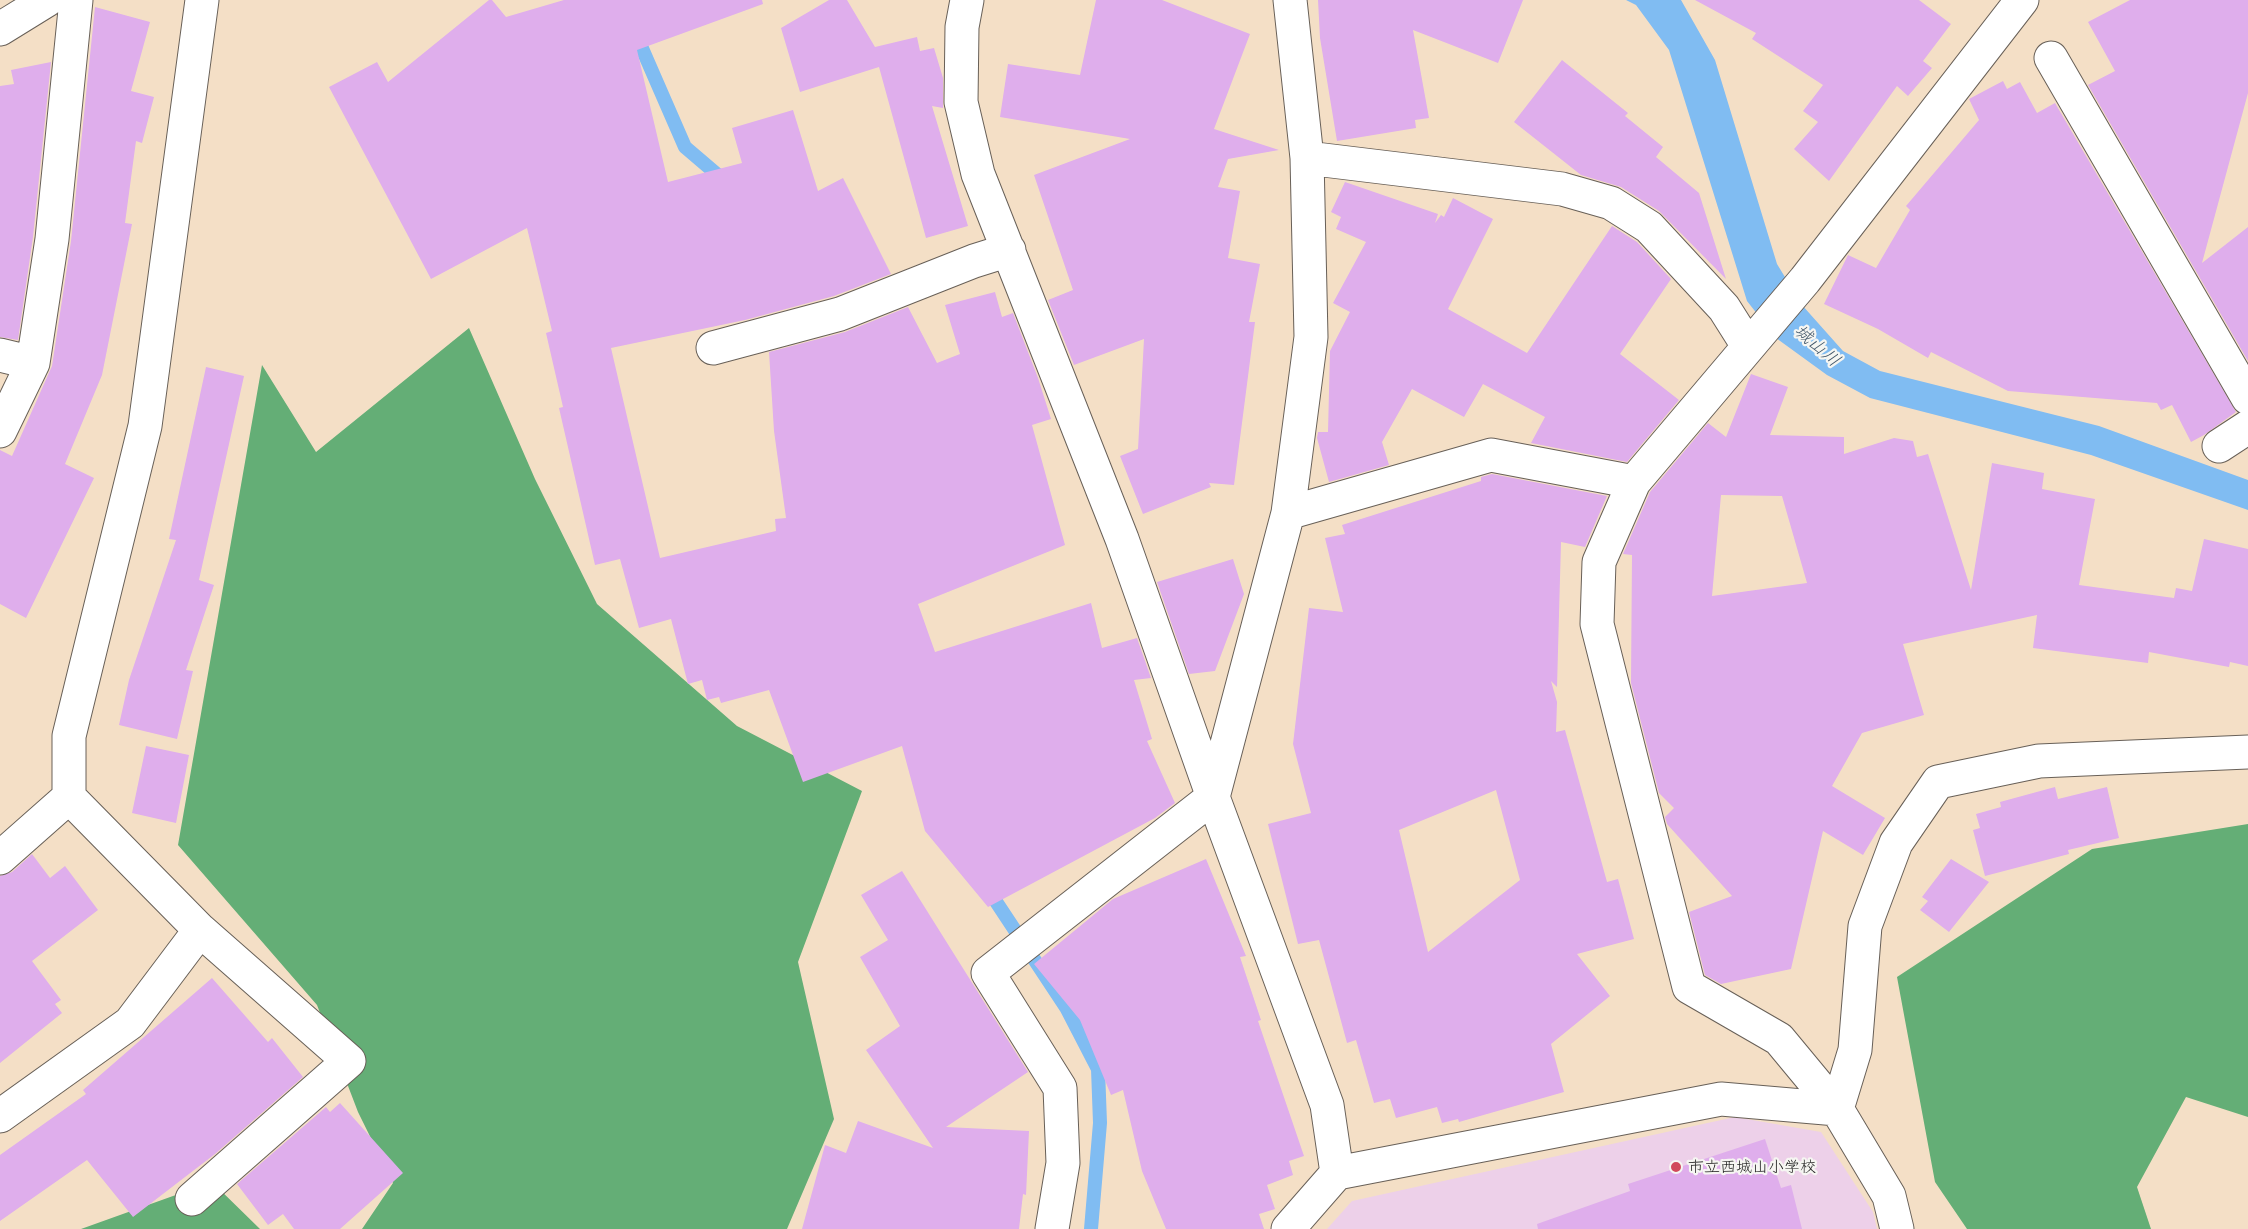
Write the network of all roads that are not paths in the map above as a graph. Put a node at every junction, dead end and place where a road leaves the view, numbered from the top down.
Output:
1 (47, 0) edge
2 (76, 0) edge
3 (202, 0) edge
4 (967, 0) edge
5 (1290, 0) edge
6 (2008, 4) edge
7 (0, 29) edge
8 (2051, 58) dead end
9 (1306, 158) junction
10 (1009, 250) junction
11 (1753, 340) junction
12 (713, 348) dead end
13 (0, 355) edge
14 (33, 363) junction
15 (2248, 398) edge
16 (2248, 427) edge
17 (0, 431) edge
18 (2219, 446) dead end
19 (1635, 482) junction
20 (1288, 513) junction
21 (2248, 752) edge
22 (69, 797) junction
23 (1213, 797) junction
24 (0, 858) edge
25 (200, 930) junction
26 (1837, 1109) junction
27 (0, 1116) edge
28 (1337, 1173) junction
29 (192, 1199) dead end
30 (1052, 1229) edge
31 (1288, 1229) edge
32 (1897, 1229) edge

1 - 7 street
2 - 14 street
3 - 22 street
4 - 10 street
5 - 9 street
6 - 11 street
8 - 15 street
9 - 11 street
9 - 20 street
10 - 12 street
10 - 23 street
11 - 19 street
13 - 14 street
14 - 17 street
16 - 18 street
19 - 20 street
19 - 26 street
20 - 23 street
21 - 26 street
22 - 24 street
22 - 25 street
23 - 28 street
23 - 30 street
25 - 27 street
25 - 29 street
26 - 28 street
26 - 32 street
28 - 31 street

